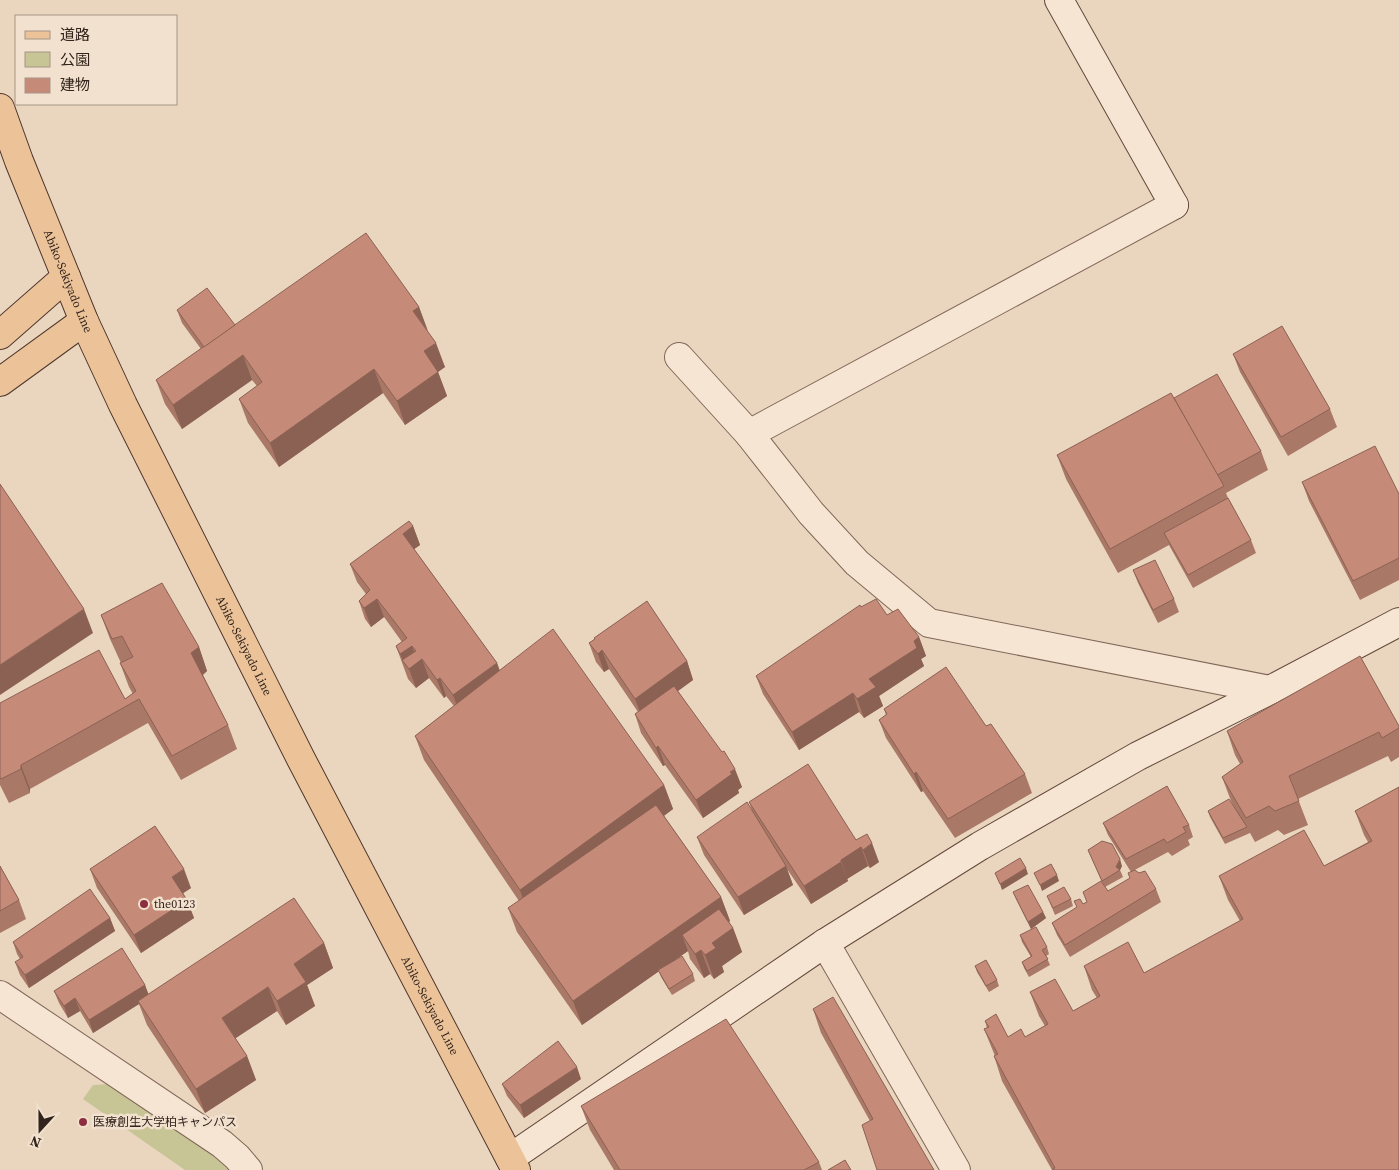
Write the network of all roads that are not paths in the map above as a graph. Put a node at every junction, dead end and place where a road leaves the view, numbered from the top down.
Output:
1 (1059, 0) edge
2 (0, 108) edge
3 (66, 277) junction
4 (84, 321) junction
5 (0, 335) edge
6 (678, 357) dead end
7 (0, 382) edge
8 (749, 434) junction
9 (1399, 622) edge
10 (1270, 690) junction
11 (825, 943) junction
12 (0, 995) edge
13 (513, 1164) edge
14 (248, 1170) edge
15 (956, 1170) edge

1 - 8 street
2 - 3 main road, Abiko-Sekiyado Line
3 - 4 main road, Abiko-Sekiyado Line
3 - 5 main road
4 - 7 main road
4 - 13 main road, Abiko-Sekiyado Line
6 - 8 street
8 - 10 street
9 - 10 street
10 - 11 street
11 - 13 street
11 - 15 street
12 - 14 street

